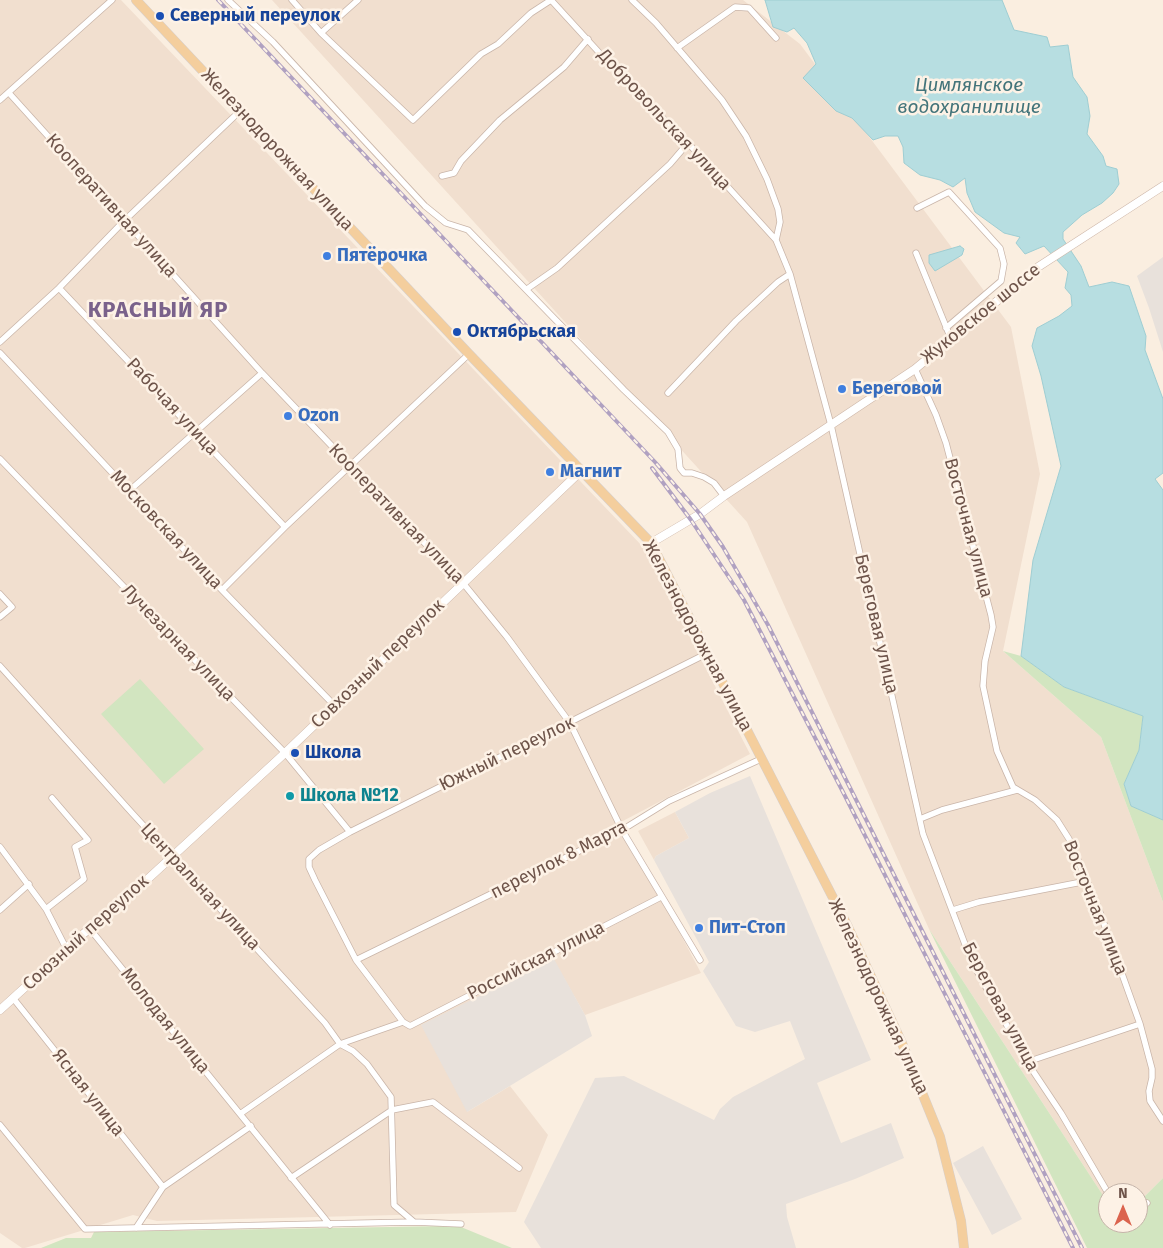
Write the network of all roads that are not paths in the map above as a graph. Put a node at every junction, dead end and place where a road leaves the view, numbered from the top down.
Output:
1 (112, 0) edge
2 (136, 0) edge
3 (228, 0) edge
4 (292, 0) edge
5 (358, 0) edge
6 (551, 0) edge
7 (632, 0) edge
8 (321, 33) junction
9 (776, 38) dead end
10 (588, 40) junction
11 (677, 48) junction
12 (9, 92) junction
13 (0, 100) edge
14 (240, 111) junction
15 (688, 143) junction
16 (442, 176) dead end
17 (1163, 186) edge
18 (917, 208) dead end
19 (124, 221) junction
20 (776, 240) junction
21 (916, 253) dead end
22 (790, 274) junction
23 (59, 288) junction
24 (527, 289) junction
25 (946, 328) junction
26 (950, 339) junction
27 (0, 342) edge
28 (0, 353) edge
29 (469, 354) junction
30 (915, 369) junction
31 (262, 373) junction
32 (668, 393) dead end
33 (830, 424) junction
34 (196, 432) junction
35 (0, 459) edge
36 (351, 466) junction
37 (582, 470) junction
38 (129, 491) junction
39 (724, 496) junction
40 (285, 527) junction
41 (651, 543) junction
42 (463, 583) junction
43 (222, 590) junction
44 (0, 594) edge
45 (0, 618) edge
46 (708, 653) junction
47 (0, 666) edge
48 (335, 706) junction
49 (570, 723) junction
50 (285, 753) junction
51 (761, 759) junction
52 (1017, 790) junction
53 (52, 798) dead end
54 (920, 819) junction
55 (622, 830) junction
56 (350, 832) junction
57 (0, 847) edge
58 (171, 855) junction
59 (1087, 881) junction
60 (28, 884) junction
61 (661, 897) junction
62 (46, 909) junction
63 (0, 910) edge
64 (953, 910) junction
65 (90, 929) junction
66 (66, 948) junction
67 (356, 960) junction
68 (700, 960) dead end
69 (13, 998) junction
70 (0, 1010) edge
71 (403, 1022) junction
72 (1140, 1024) junction
73 (340, 1044) junction
74 (1027, 1062) junction
75 (392, 1110) junction
76 (240, 1114) junction
77 (1163, 1121) edge
78 (0, 1125) edge
79 (251, 1126) junction
80 (519, 1168) dead end
81 (291, 1178) junction
82 (1102, 1183) edge
83 (163, 1187) junction
84 (414, 1222) junction
85 (461, 1224) dead end
86 (330, 1225) junction
87 (136, 1228) junction
88 (964, 1248) edge

1 - 12 street
2 - 14 main road, Железнодорожная улица
3 - 24 street
4 - 8 street
5 - 8 street
6 - 8 street
6 - 10 street, Добровольская улица
7 - 11 street, Береговая улица
9 - 11 street
10 - 15 street, Добровольская улица
10 - 16 street
11 - 20 street, Береговая улица
12 - 13 street
12 - 19 street, Кооперативная улица
14 - 19 street
14 - 29 main road, Железнодорожная улица
15 - 20 street, Добровольская улица
15 - 24 street
17 - 26 street, Жуковское шоссе
18 - 25 street
19 - 23 street
19 - 31 street, Кооперативная улица
20 - 22 street, Береговая улица
21 - 25 street
22 - 32 street
22 - 33 street, Береговая улица
23 - 27 street
23 - 34 street, Рабочая улица
24 - 39 street
25 - 26 street
26 - 30 street, Жуковское шоссе
28 - 38 street, Московская улица
29 - 36 street
29 - 37 main road, Железнодорожная улица
30 - 33 street, Жуковское шоссе
30 - 52 street, Восточная улица
31 - 34 street
31 - 36 street, Кооперативная улица
33 - 39 street, Жуковское шоссе
33 - 54 street, Береговая улица
34 - 38 street
34 - 40 street, Рабочая улица
35 - 50 street, Лучезарная улица
36 - 40 street
36 - 42 street, Кооперативная улица
37 - 41 main road, Железнодорожная улица
37 - 42 street, Совхозный переулок
38 - 43 street, Московская улица
39 - 41 street, Жуковское шоссе
40 - 43 street
41 - 46 main road, Железнодорожная улица
42 - 48 street, Совхозный переулок
42 - 49 street, Кооперативная улица
43 - 48 street, Московская улица
44 - 45 street
46 - 49 street, Южный переулок
46 - 51 main road, Железнодорожная улица
47 - 58 street, Центральная улица
48 - 50 street, Совхозный переулок
49 - 55 street, Кооперативная улица
49 - 56 street, Южный переулок
50 - 56 street, Лучезарная улица
50 - 58 street, Совхозный переулок
51 - 55 street, переулок 8 Марта
51 - 88 main road, Железнодорожная улица
52 - 54 street
52 - 59 street, Восточная улица
53 - 62 street
54 - 64 street, Береговая улица
55 - 61 street, Кооперативная улица
55 - 67 street, переулок 8 Марта
56 - 67 street, Южный переулок
57 - 60 street
58 - 65 street, Союзный переулок
58 - 73 street, Центральная улица
59 - 64 street
59 - 72 street, Восточная улица
60 - 62 street
60 - 63 street
61 - 68 street, Кооперативная улица
61 - 71 street, Российская улица
62 - 66 street
64 - 74 street, Береговая улица
65 - 66 street, Союзный переулок
65 - 76 street, Молодая улица
66 - 69 street, Союзный переулок
67 - 71 street
69 - 70 street, Союзный переулок
69 - 83 street, Ясная улица
71 - 73 street
72 - 74 street
72 - 77 street, Восточная улица
73 - 75 street, Центральная улица
73 - 76 street
74 - 82 street, Береговая улица
75 - 80 street
75 - 81 street
75 - 84 street, Центральная улица
76 - 79 street, Молодая улица
78 - 87 street
79 - 81 street, Молодая улица
79 - 83 street
81 - 86 street, Молодая улица
83 - 87 street
84 - 85 street
84 - 86 street
86 - 87 street

